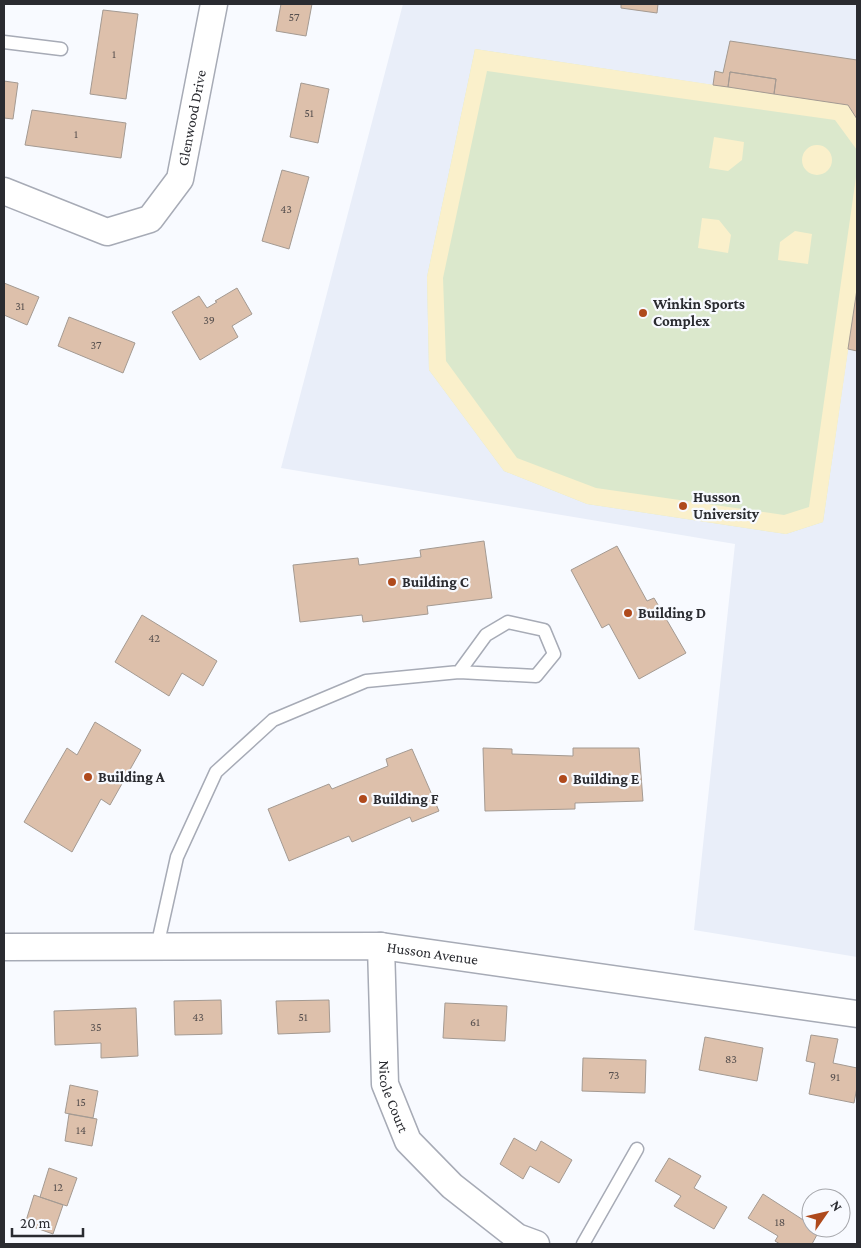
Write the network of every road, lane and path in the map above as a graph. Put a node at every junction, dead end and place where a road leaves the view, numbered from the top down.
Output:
1 (214, 4) edge
2 (4, 42) edge
3 (61, 49) dead end
4 (4, 192) edge
5 (459, 672) junction
6 (381, 946) junction
7 (4, 947) edge
8 (157, 947) junction
9 (857, 1014) edge
10 (637, 1149) dead end
11 (536, 1244) edge
12 (583, 1244) edge

1 - 4 street, Glenwood Drive
2 - 3 lane
5 - 5 lane
5 - 8 lane
6 - 8 street, Husson Avenue
6 - 9 street, Husson Avenue
6 - 11 street, Nicole Court
7 - 8 street, Husson Avenue
10 - 12 lane

